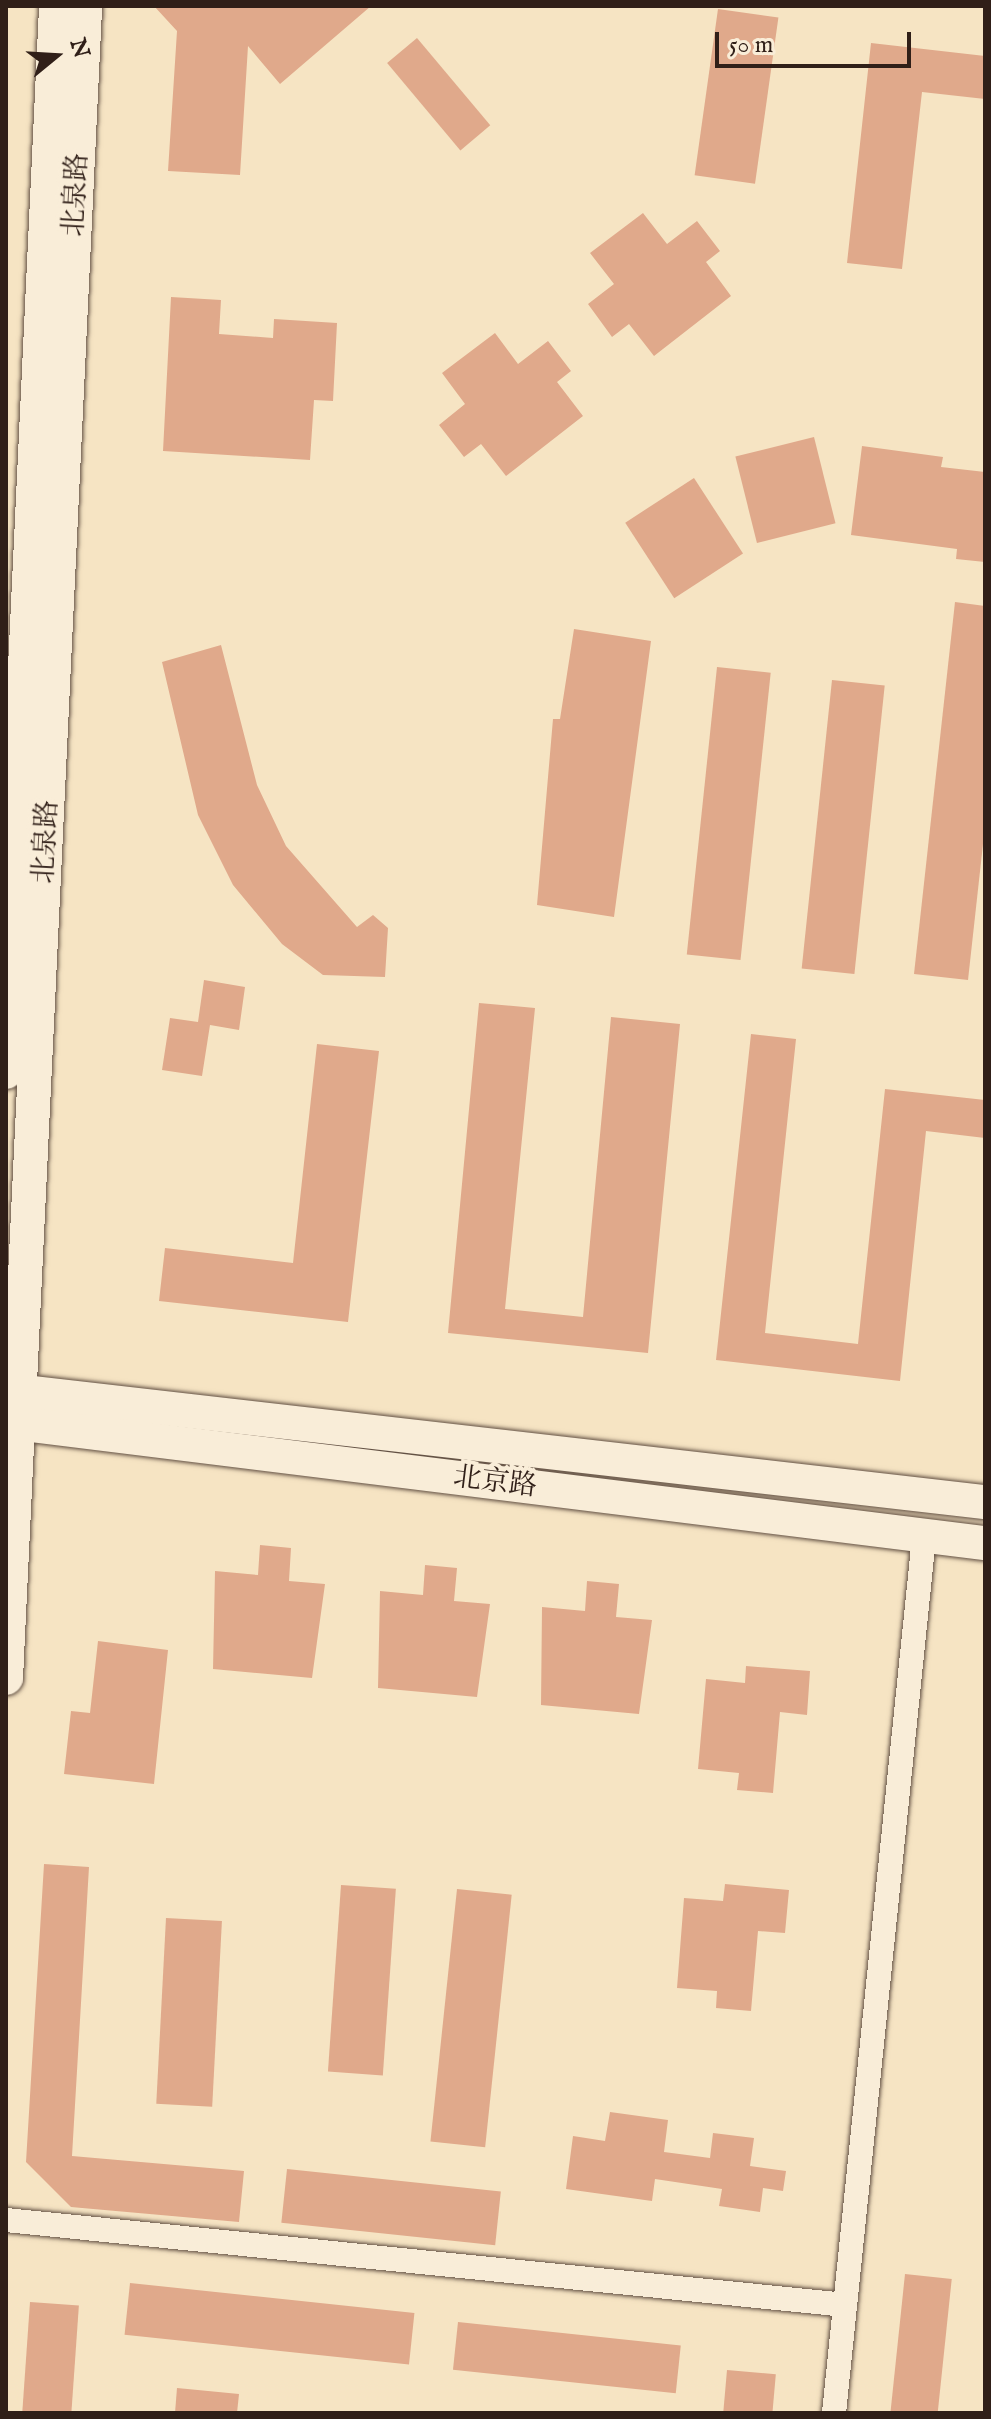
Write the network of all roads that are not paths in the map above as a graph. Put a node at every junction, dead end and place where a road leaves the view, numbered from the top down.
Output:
1 (56, 6) edge
2 (85, 6) edge
3 (33, 561) edge
4 (6, 1072) edge
5 (13, 1407) edge
6 (985, 1502) edge
7 (924, 1538) junction
8 (985, 1543) edge
9 (6, 1678) edge
10 (6, 2220) edge
11 (845, 2305) junction
12 (834, 2413) edge

1 - 3 main road, 北泉路
2 - 3 main road, 北泉路
3 - 4 main road, 北泉路
3 - 5 main road, 北泉路
5 - 6 main road, 北京路
5 - 7 main road, 北京路
5 - 9 main road, 北泉路
7 - 8 main road, 北京路
7 - 11 street
10 - 11 street
11 - 12 street

